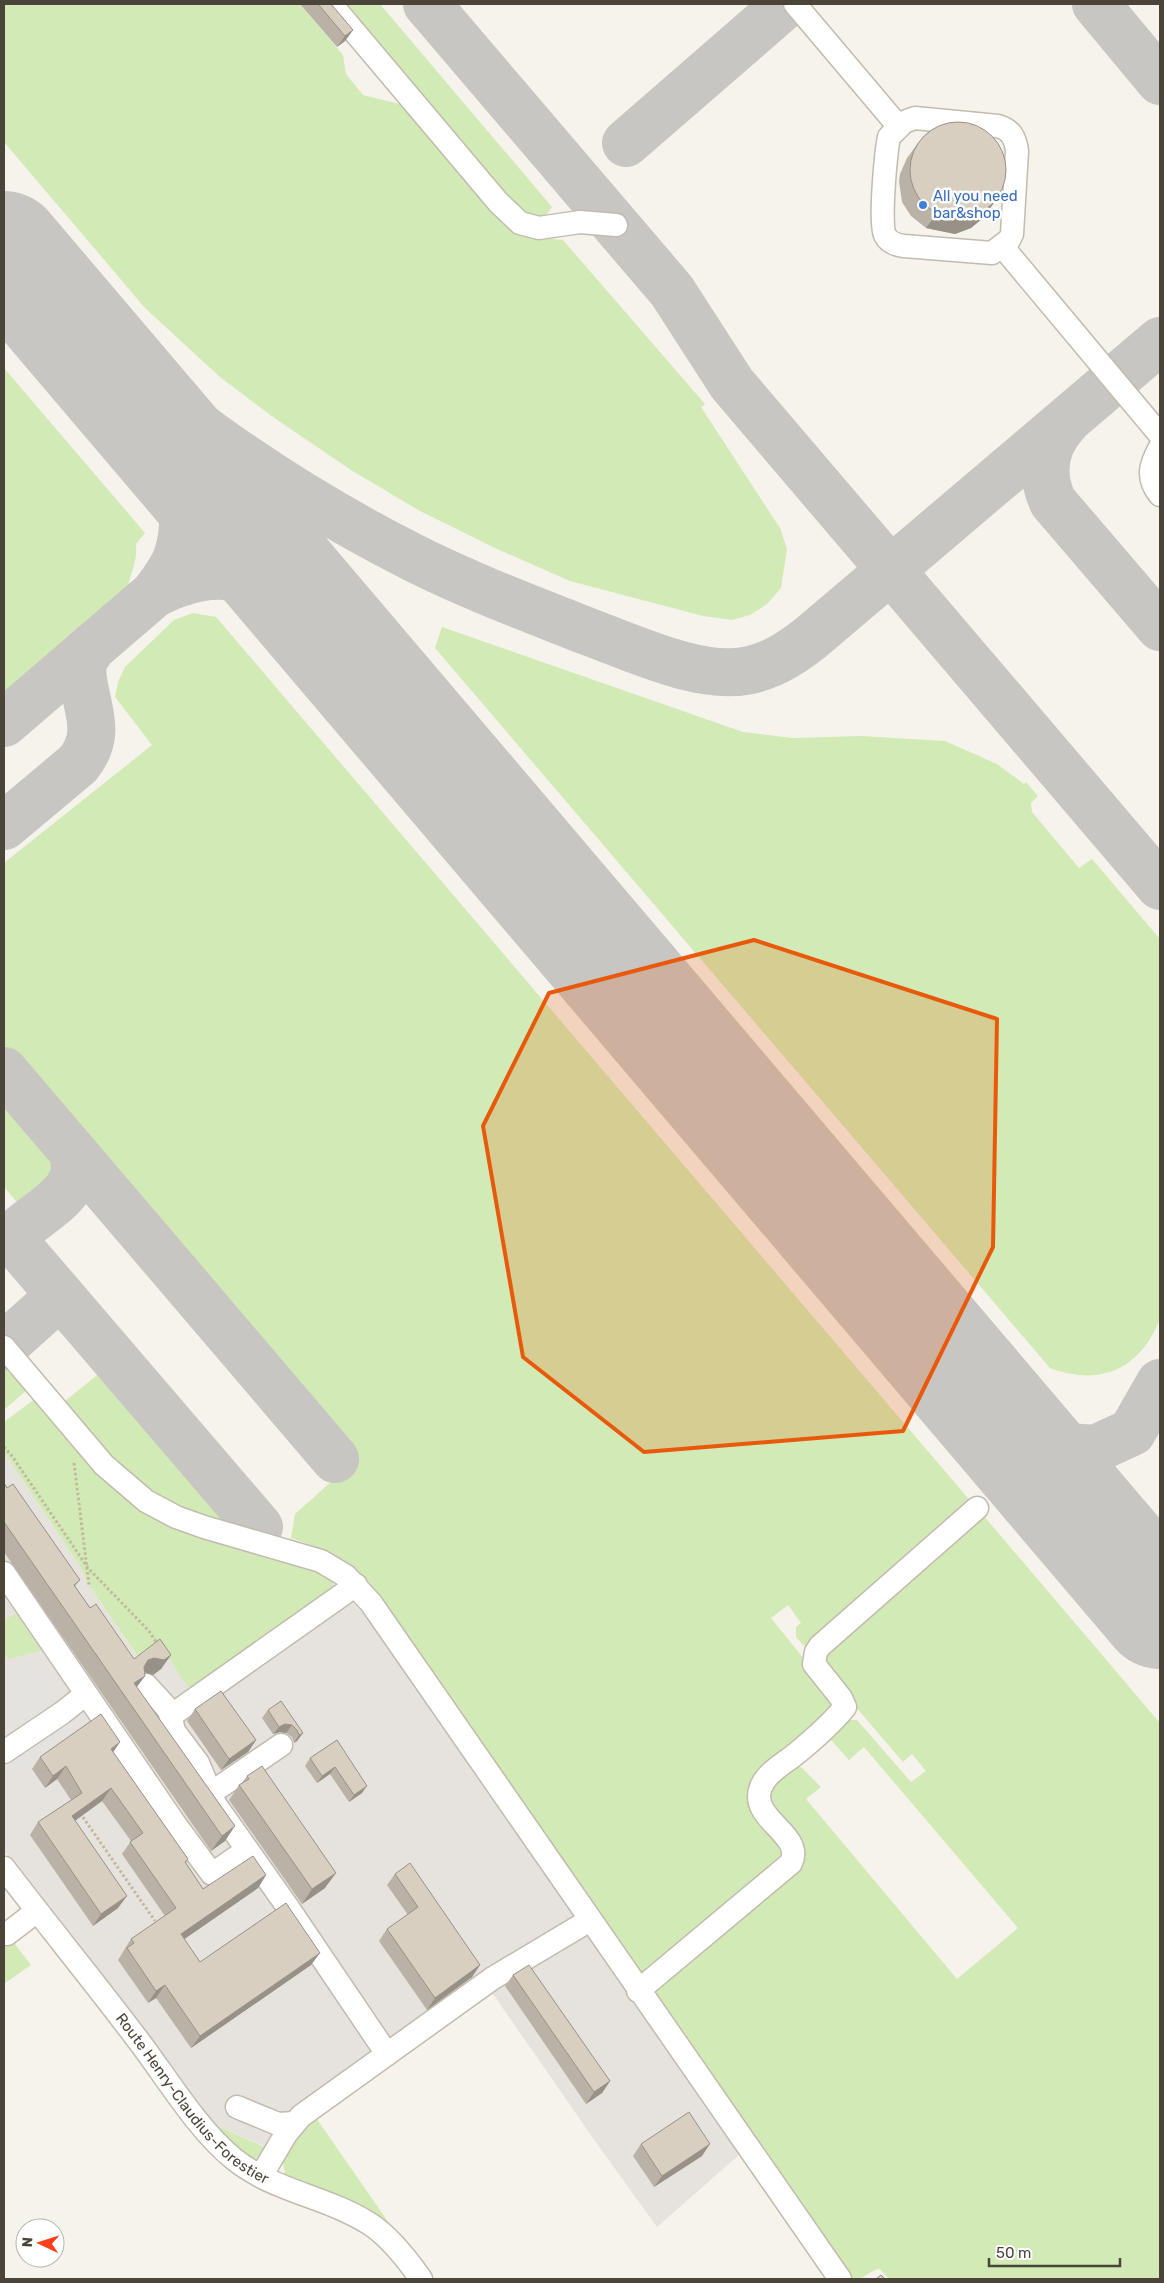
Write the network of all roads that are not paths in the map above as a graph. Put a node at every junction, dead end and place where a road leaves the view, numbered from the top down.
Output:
1 (331, 4) edge
2 (795, 4) edge
3 (899, 127) junction
4 (616, 224) dead end
5 (1002, 246) junction
6 (1160, 434) edge
7 (1160, 447) edge
8 (1160, 494) edge
9 (4, 1348) edge
10 (977, 1508) dead end
11 (4, 1573) edge
12 (356, 1585) junction
13 (146, 1686) edge
14 (86, 1694) junction
15 (172, 1715) junction
16 (281, 1745) dead end
17 (4, 1752) edge
18 (212, 1793) junction
19 (247, 1850) junction
20 (4, 1868) edge
21 (37, 1911) junction
22 (590, 1920) junction
23 (7, 1934) dead end
24 (638, 1990) junction
25 (387, 2054) junction
26 (237, 2107) dead end
27 (294, 2123) junction
28 (261, 2176) junction
29 (421, 2279) edge
30 (840, 2279) edge

1 - 4 street
2 - 3 street
3 - 5 street
3 - 5 street
5 - 6 street
7 - 8 street
9 - 12 street
10 - 24 street
11 - 14 street
12 - 15 street
12 - 22 street
13 - 15 street
14 - 17 street
14 - 19 street
15 - 18 street
16 - 18 street
18 - 19 street
19 - 25 street
20 - 21 street, Route Henry-Claudius-Forestier
21 - 23 street
21 - 28 street, Route Henry-Claudius-Forestier
22 - 24 street
22 - 25 street
24 - 30 street
25 - 27 street
26 - 27 street
27 - 28 street
28 - 29 street, Route Henry-Claudius-Forestier

